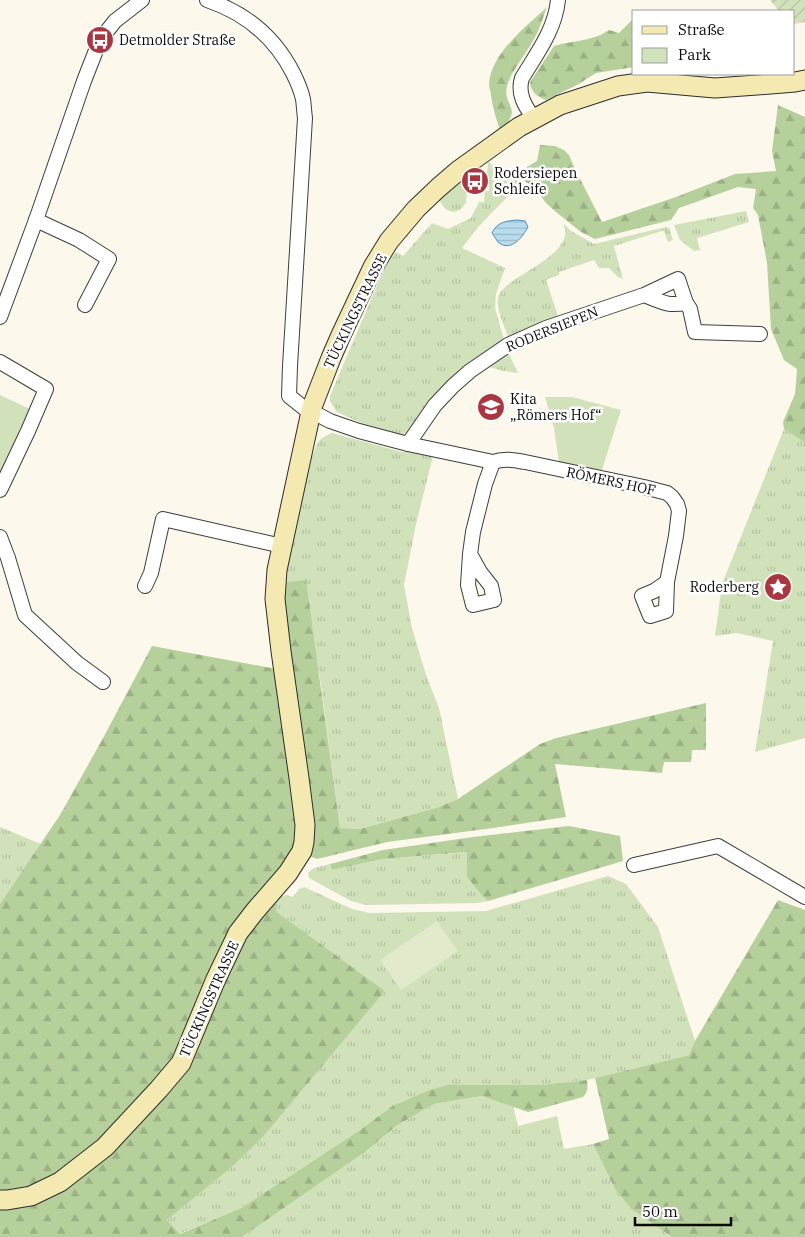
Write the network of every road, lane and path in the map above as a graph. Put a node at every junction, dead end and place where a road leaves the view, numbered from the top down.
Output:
1 (142, 0) edge
2 (207, 0) edge
3 (558, 0) edge
4 (805, 80) edge
5 (534, 119) junction
6 (36, 220) junction
7 (644, 295) junction
8 (686, 303) junction
9 (85, 305) dead end
10 (0, 317) edge
11 (760, 334) dead end
12 (0, 362) edge
13 (311, 410) junction
14 (408, 444) junction
15 (493, 462) junction
16 (0, 490) edge
17 (0, 538) edge
18 (282, 546) junction
19 (470, 554) dead end
20 (667, 582) dead end
21 (145, 586) dead end
22 (103, 682) dead end
23 (634, 864) dead end
24 (805, 897) edge
25 (0, 1200) edge

1 - 6 street
2 - 13 street
3 - 5 street
4 - 5 street, TÜCKINGSTRASSE
5 - 13 street, TÜCKINGSTRASSE
6 - 9 street
6 - 10 street
7 - 8 street
7 - 8 street, RODERSIEPEN
7 - 14 street, RODERSIEPEN
8 - 11 street, RODERSIEPEN
12 - 16 street
13 - 14 street, RÖMERS HOF
13 - 18 street, TÜCKINGSTRASSE
14 - 15 street, RÖMERS HOF
15 - 19 street
15 - 20 street, RÖMERS HOF
17 - 22 street
18 - 21 street
18 - 25 street, TÜCKINGSTRASSE
23 - 24 street

